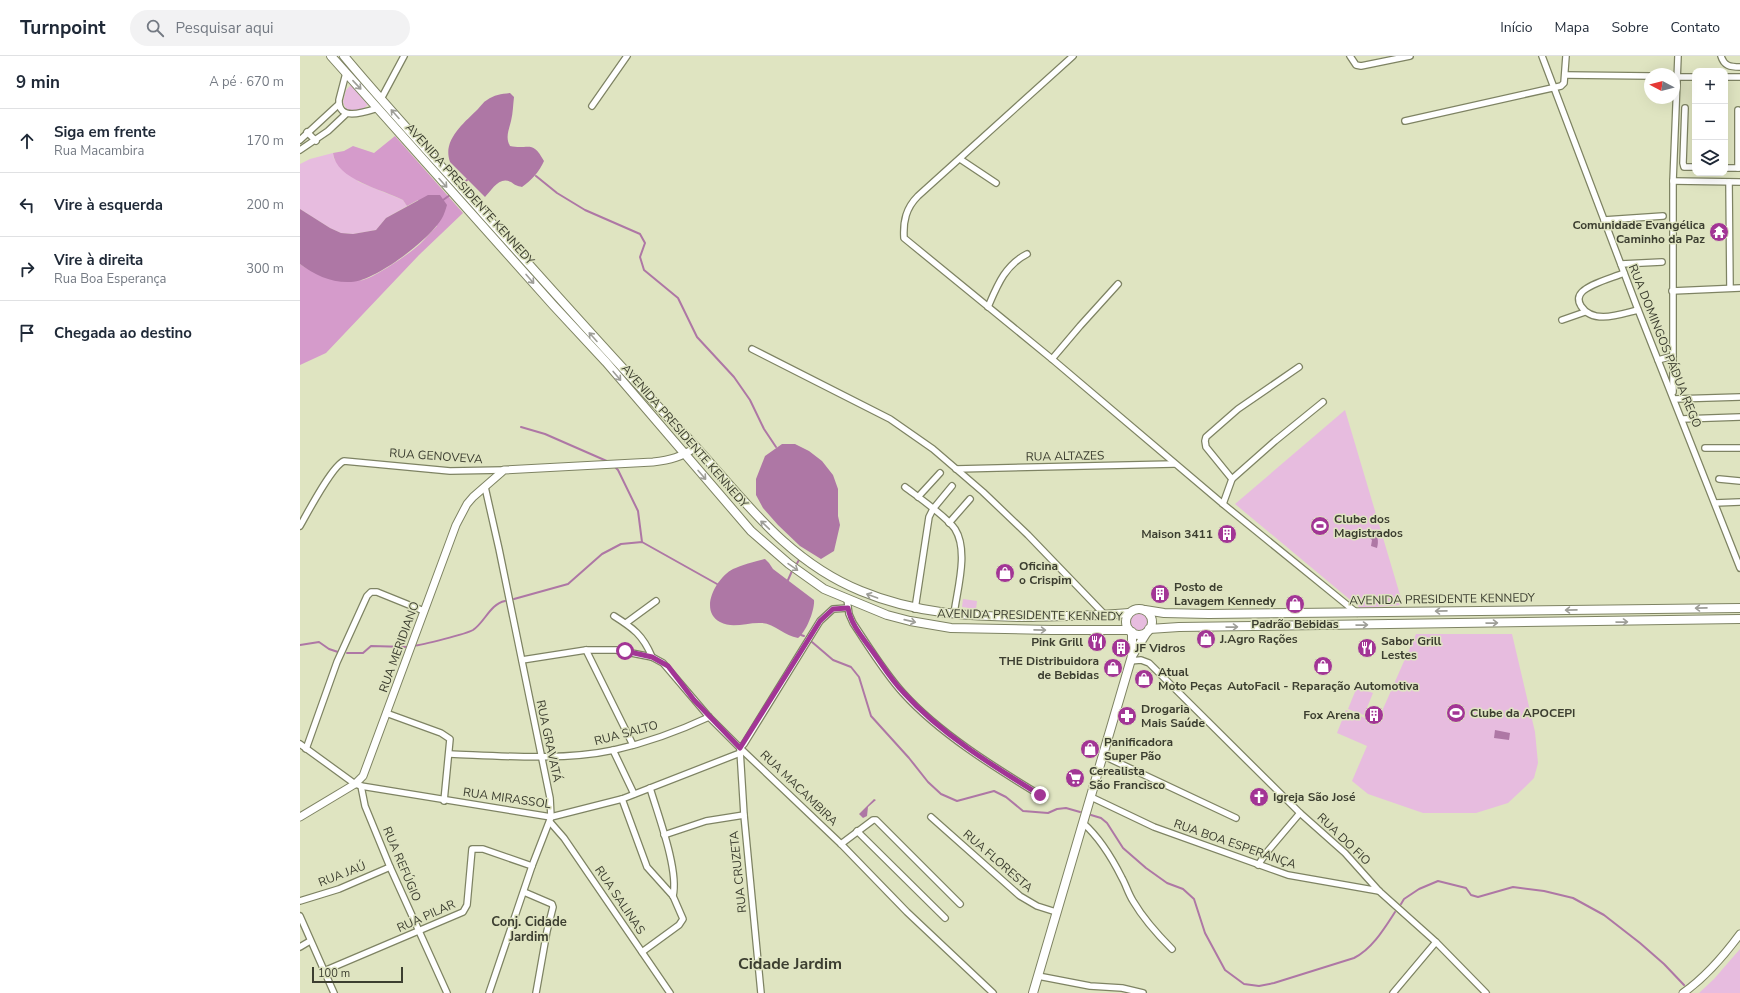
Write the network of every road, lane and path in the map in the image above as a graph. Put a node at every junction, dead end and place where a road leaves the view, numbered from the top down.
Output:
1 (331, 56) edge
2 (344, 56) edge
3 (404, 56) edge
4 (627, 56) edge
5 (1073, 56) edge
6 (1350, 56) edge
7 (1410, 56) edge
8 (1542, 56) edge
9 (1566, 56) edge
10 (1678, 56) edge
11 (1721, 56) edge
12 (1740, 66) edge
13 (1676, 68) edge
14 (346, 73) junction
15 (1566, 75) junction
16 (1644, 76) edge
17 (1680, 77) edge
18 (1692, 77) edge
19 (1728, 77) edge
20 (1740, 77) edge
21 (1554, 87) junction
22 (381, 99) junction
23 (339, 104) junction
24 (1674, 104) edge
25 (592, 106) dead end
26 (378, 108) junction
27 (1685, 108) dead end
28 (1738, 110) dead end
29 (346, 114) junction
30 (1405, 121) dead end
31 (307, 132) junction
32 (300, 140) edge
33 (316, 141) junction
34 (300, 150) edge
35 (960, 159) junction
36 (1692, 167) edge
37 (1728, 168) edge
38 (1739, 168) edge
39 (1673, 181) junction
40 (1729, 182) junction
41 (1740, 182) edge
42 (996, 183) dead end
43 (1663, 216) dead end
44 (1604, 220) junction
45 (1027, 254) dead end
46 (1662, 262) dead end
47 (1621, 264) junction
48 (1624, 273) junction
49 (1118, 284) dead end
50 (1730, 288) junction
51 (1740, 288) edge
52 (1672, 291) junction
53 (988, 307) junction
54 (1638, 310) junction
55 (1585, 312) junction
56 (1562, 320) dead end
57 (752, 349) dead end
58 (1673, 356) junction
59 (1052, 359) junction
60 (1658, 360) junction
61 (1299, 367) dead end
62 (1740, 397) edge
63 (1674, 398) junction
64 (1323, 402) dead end
65 (1740, 417) edge
66 (1682, 419) junction
67 (696, 447) junction
68 (1706, 448) dead end
69 (1740, 448) edge
70 (685, 455) junction
71 (1174, 464) junction
72 (956, 469) junction
73 (504, 470) junction
74 (940, 473) dead end
75 (1232, 479) junction
76 (1719, 480) dead end
77 (1740, 481) edge
78 (952, 486) dead end
79 (485, 487) junction
80 (905, 487) dead end
81 (918, 497) junction
82 (970, 499) dead end
83 (1740, 502) edge
84 (1715, 503) junction
85 (1222, 504) junction
86 (934, 509) junction
87 (949, 523) junction
88 (300, 526) edge
89 (1740, 568) edge
90 (656, 601) dead end
91 (848, 603) junction
92 (1658, 608) junction
93 (1740, 608) edge
94 (915, 609) junction
95 (1145, 610) junction
96 (424, 611) junction
97 (1129, 613) junction
98 (1319, 613) junction
99 (1358, 613) junction
100 (954, 614) junction
101 (1105, 615) junction
102 (614, 616) dead end
103 (1740, 619) edge
104 (1658, 621) junction
105 (626, 623) junction
106 (1319, 625) junction
107 (1130, 631) junction
108 (1148, 631) junction
109 (586, 650) junction
110 (652, 657) junction
111 (1131, 659) junction
112 (522, 660) junction
113 (386, 713) junction
114 (709, 717) junction
115 (300, 744) edge
116 (633, 745) junction
117 (306, 749) junction
118 (614, 750) junction
119 (740, 750) junction
120 (450, 754) junction
121 (541, 756) junction
122 (1104, 756) junction
123 (358, 785) junction
124 (650, 788) junction
125 (634, 794) junction
126 (1040, 795) dead end
127 (1091, 797) junction
128 (622, 799) junction
129 (444, 801) junction
130 (1300, 813) junction
131 (301, 814) edge
132 (744, 815) junction
133 (931, 816) dead end
134 (1236, 818) dead end
135 (551, 819) junction
136 (1083, 823) junction
137 (857, 831) junction
138 (664, 835) junction
139 (841, 844) junction
140 (1258, 865) junction
141 (532, 866) junction
142 (390, 867) junction
143 (1379, 891) junction
144 (524, 892) junction
145 (673, 896) junction
146 (300, 901) edge
147 (960, 904) dead end
148 (1056, 912) junction
149 (300, 916) edge
150 (945, 918) dead end
151 (418, 932) junction
152 (1740, 934) edge
153 (310, 941) junction
154 (1436, 942) junction
155 (300, 947) edge
156 (1172, 948) dead end
157 (642, 952) junction
158 (324, 971) junction
159 (1038, 976) junction
160 (334, 993) edge
161 (446, 993) edge
162 (489, 993) edge
163 (536, 993) edge
164 (670, 993) edge
165 (761, 993) edge
166 (993, 993) edge
167 (1033, 993) edge
168 (1143, 993) edge
169 (1393, 993) edge
170 (1486, 993) edge
171 (1683, 993) edge

1 - 14 main road, AVENIDA PRESIDENTE KENNEDY
2 - 22 main road, AVENIDA PRESIDENTE KENNEDY
3 - 22 street
4 - 25 street
5 - 35 street
6 - 7 street
8 - 21 street, RUA DOMINGOS PÁDUA REGO
9 - 15 street
10 - 13 street
11 - 12 street
14 - 23 street
14 -> 26 main road, AVENIDA PRESIDENTE KENNEDY
15 - 16 street
15 - 21 street
17 - 18 street
19 - 20 street
21 - 30 street
21 - 44 street, RUA DOMINGOS PÁDUA REGO
67 -> 22 main road, AVENIDA PRESIDENTE KENNEDY
23 - 29 street
23 - 31 street
24 - 39 street
26 - 29 street
26 -> 70 main road, AVENIDA PRESIDENTE KENNEDY
27 - 36 street
28 - 38 street
29 - 33 street
31 - 32 street
31 - 33 street
33 - 34 street
35 - 42 street
35 - 53 street
37 - 38 street
39 - 40 street
39 - 52 street
40 - 41 street
40 - 50 street
43 - 44 street
44 - 47 street, RUA DOMINGOS PÁDUA REGO
45 - 53 street
46 - 47 street
47 - 48 street, RUA DOMINGOS PÁDUA REGO
48 - 54 street, RUA DOMINGOS PÁDUA REGO
48 - 55 street
49 - 59 street
50 - 51 street
50 - 52 street
52 - 58 street
53 - 59 street
54 - 55 street
54 - 60 street, RUA DOMINGOS PÁDUA REGO
55 - 56 street
57 - 72 street
58 - 60 street
58 - 63 street
59 - 71 street
60 - 63 street, RUA DOMINGOS PÁDUA REGO
61 - 75 street
62 - 63 street
63 - 66 street, RUA DOMINGOS PÁDUA REGO
64 - 75 street
65 - 66 street
66 - 84 street, RUA DOMINGOS PÁDUA REGO
67 - 70 street, RUA GENOVEVA
94 -> 67 main road, AVENIDA PRESIDENTE KENNEDY
68 - 69 street
70 - 73 street, RUA GENOVEVA
70 -> 91 main road, AVENIDA PRESIDENTE KENNEDY
71 - 72 street, RUA ALTAZES
71 - 85 street
72 - 101 street
73 - 79 street, RUA MERIDIANO
73 - 88 street, RUA GENOVEVA
74 - 81 street
75 - 85 street
76 - 77 street
78 - 86 street
79 - 96 street, RUA MERIDIANO
79 - 112 street, RUA GRAVATÁ
80 - 81 street
81 - 86 street
82 - 87 street
83 - 84 street
84 - 89 street, RUA DOMINGOS PÁDUA REGO
85 - 99 street
86 - 87 street
86 - 94 street
87 - 100 street
90 - 105 street
91 -> 107 main road, AVENIDA PRESIDENTE KENNEDY
91 - 119 street
91 - 126 street
93 -> 92 main road, AVENIDA PRESIDENTE KENNEDY
92 -> 99 main road, AVENIDA PRESIDENTE KENNEDY
92 - 104 main road
94 - 100 main road, AVENIDA PRESIDENTE KENNEDY
95 - 97 main road, AVENIDA PRESIDENTE KENNEDY
95 - 98 main road, AVENIDA PRESIDENTE KENNEDY
95 - 108 main road
96 - 113 street, RUA MERIDIANO
96 - 117 street
97 - 101 main road, AVENIDA PRESIDENTE KENNEDY
97 - 107 main road, AVENIDA PRESIDENTE KENNEDY
98 - 99 main road, AVENIDA PRESIDENTE KENNEDY
98 - 106 main road
100 - 101 main road, AVENIDA PRESIDENTE KENNEDY
102 - 105 street
103 - 104 main road, AVENIDA PRESIDENTE KENNEDY
106 -> 104 main road, AVENIDA PRESIDENTE KENNEDY
105 - 110 street
108 -> 106 main road, AVENIDA PRESIDENTE KENNEDY
107 - 108 main road, AVENIDA PRESIDENTE KENNEDY
107 - 111 main road
108 - 111 main road
109 - 110 street, RUA MACAMBIRA
109 - 112 street, RUA MACAMBIRA
109 - 116 street
110 - 114 street, RUA MACAMBIRA
111 - 122 main road
111 - 130 street, RUA DO FIO
112 - 121 street, RUA GRAVATÁ
113 - 120 street
113 - 123 street, RUA MERIDIANO
114 - 116 street, RUA SALTO
114 - 119 street, RUA MACAMBIRA
115 - 117 street, RUA MIRASSOL
116 - 118 street, RUA SALTO
117 - 123 street, RUA MIRASSOL
118 - 121 street, RUA SALTO
118 - 125 street
119 - 124 street, RUA MIRASSOL
119 - 132 street, RUA CRUZETA
119 - 139 street, RUA MACAMBIRA
120 - 121 street, RUA SALTO
120 - 129 street
121 - 135 street, RUA GRAVATÁ
122 - 127 main road
122 - 134 street
123 - 129 street, RUA MIRASSOL
123 - 131 street, RUA MERIDIANO
123 - 142 street, RUA REFÚGIO
124 - 125 street, RUA MIRASSOL
124 - 138 street
125 - 128 street, RUA MIRASSOL
127 - 136 main road
127 - 140 street, RUA BOA ESPERANÇA
128 - 135 street, RUA MIRASSOL
128 - 145 street
129 - 135 street, RUA MIRASSOL
130 - 140 street
130 - 143 street, RUA DO FIO
132 - 138 street
132 - 165 street, RUA CRUZETA
133 - 148 street, RUA FLORESTA
135 - 141 street, RUA GRAVATÁ
135 - 157 street, RUA SALINAS
136 - 148 main road
136 - 156 street
137 - 139 street
137 - 147 street
137 - 150 street
138 - 145 street
139 - 166 street, RUA MACAMBIRA
140 - 143 street, RUA BOA ESPERANÇA
141 - 144 street, RUA GRAVATÁ
141 - 151 street, RUA PILAR
142 - 146 street, RUA JAÚ
142 - 151 street, RUA REFÚGIO
143 - 154 street, RUA DO FIO
144 - 162 street, RUA GRAVATÁ
144 - 163 street
145 - 157 street
148 - 159 main road
149 - 153 street
151 - 158 street, RUA PILAR
151 - 161 street, RUA REFÚGIO
152 - 171 street
153 - 155 street
153 - 158 street
154 - 169 street
154 - 170 street, RUA DO FIO
157 - 164 street, RUA SALINAS
158 - 160 street
159 - 167 main road
159 - 168 street

